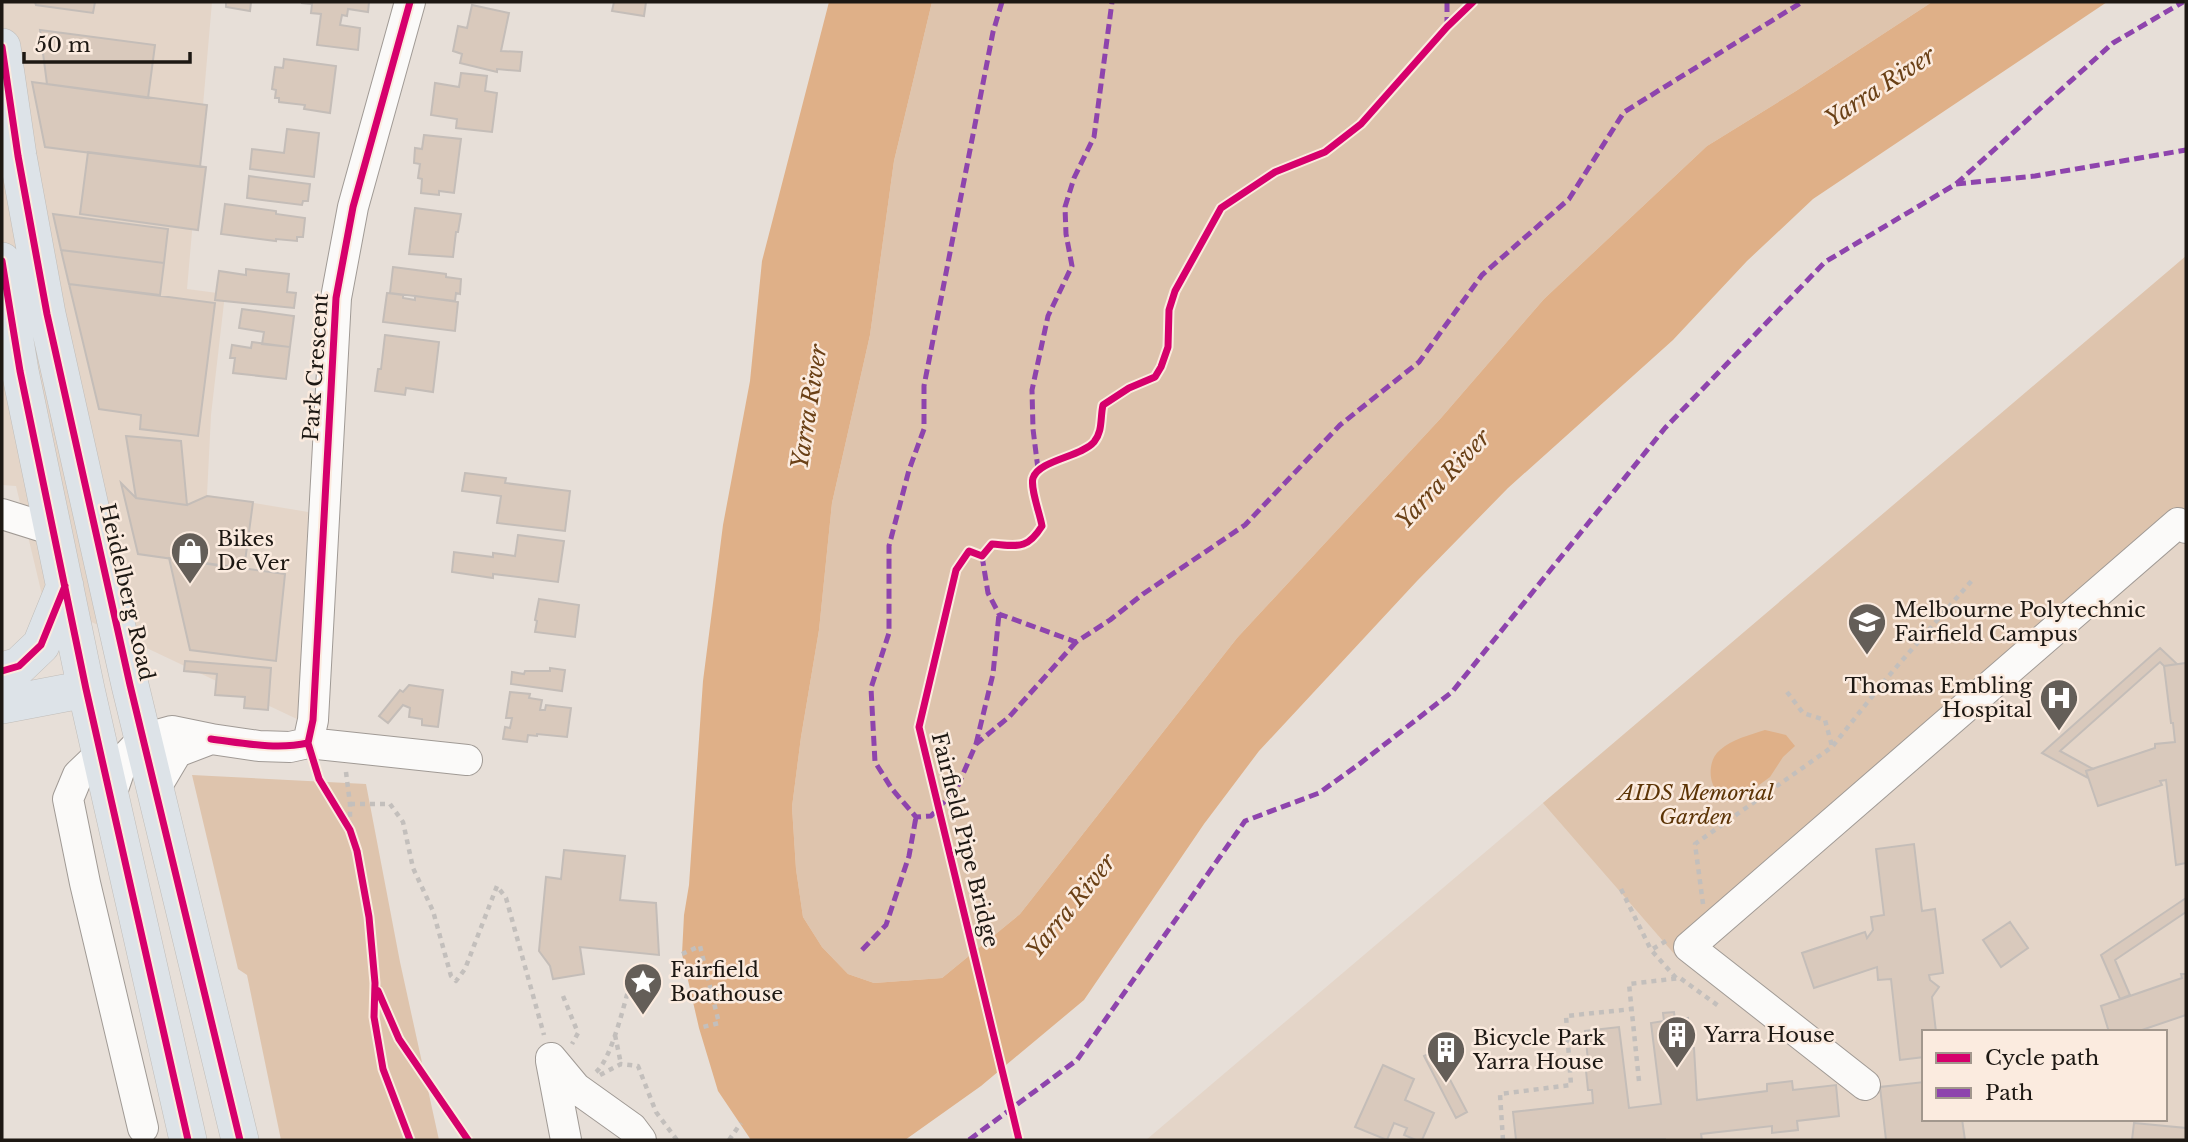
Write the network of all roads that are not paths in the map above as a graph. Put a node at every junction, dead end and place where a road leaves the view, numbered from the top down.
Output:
1 (410, 2) edge
2 (2, 47) edge
3 (2, 261) edge
4 (43, 482) junction
5 (2, 505) edge
6 (2, 514) edge
7 (2186, 528) edge
8 (53, 530) junction
9 (65, 586) junction
10 (111, 605) junction
11 (2, 671) edge
12 (86, 689) junction
13 (2, 705) edge
14 (143, 739) junction
15 (211, 739) junction
16 (308, 743) junction
17 (100, 754) junction
18 (467, 760) dead end
19 (155, 789) junction
20 (110, 798) junction
21 (169, 846) junction
22 (123, 857) junction
23 (171, 1068) junction
24 (1865, 1085) dead end
25 (144, 1134) edge
26 (188, 1140) edge
27 (240, 1140) edge
28 (566, 1140) edge
29 (641, 1140) edge

1 - 16 street, Park Crescent
2 - 10 main road, Heidelberg Road
3 - 4 main road
4 - 5 street
4 - 8 main road
6 - 8 street
7 - 24 street
8 - 9 main road
9 - 11 main road
9 - 12 main road
10 - 12 main road
10 - 14 main road, Heidelberg Road
12 - 13 main road
12 - 17 main road
14 - 15 street
14 - 19 main road, Heidelberg Road
14 - 20 street
15 - 16 street
15 - 19 street
16 - 18 street
17 - 20 main road
17 - 25 street
19 - 21 main road, Heidelberg Road
20 - 22 main road
21 - 22 main road
21 - 27 main road, Heidelberg Road
22 - 23 main road
23 - 25 street
23 - 26 main road
28 - 29 street

